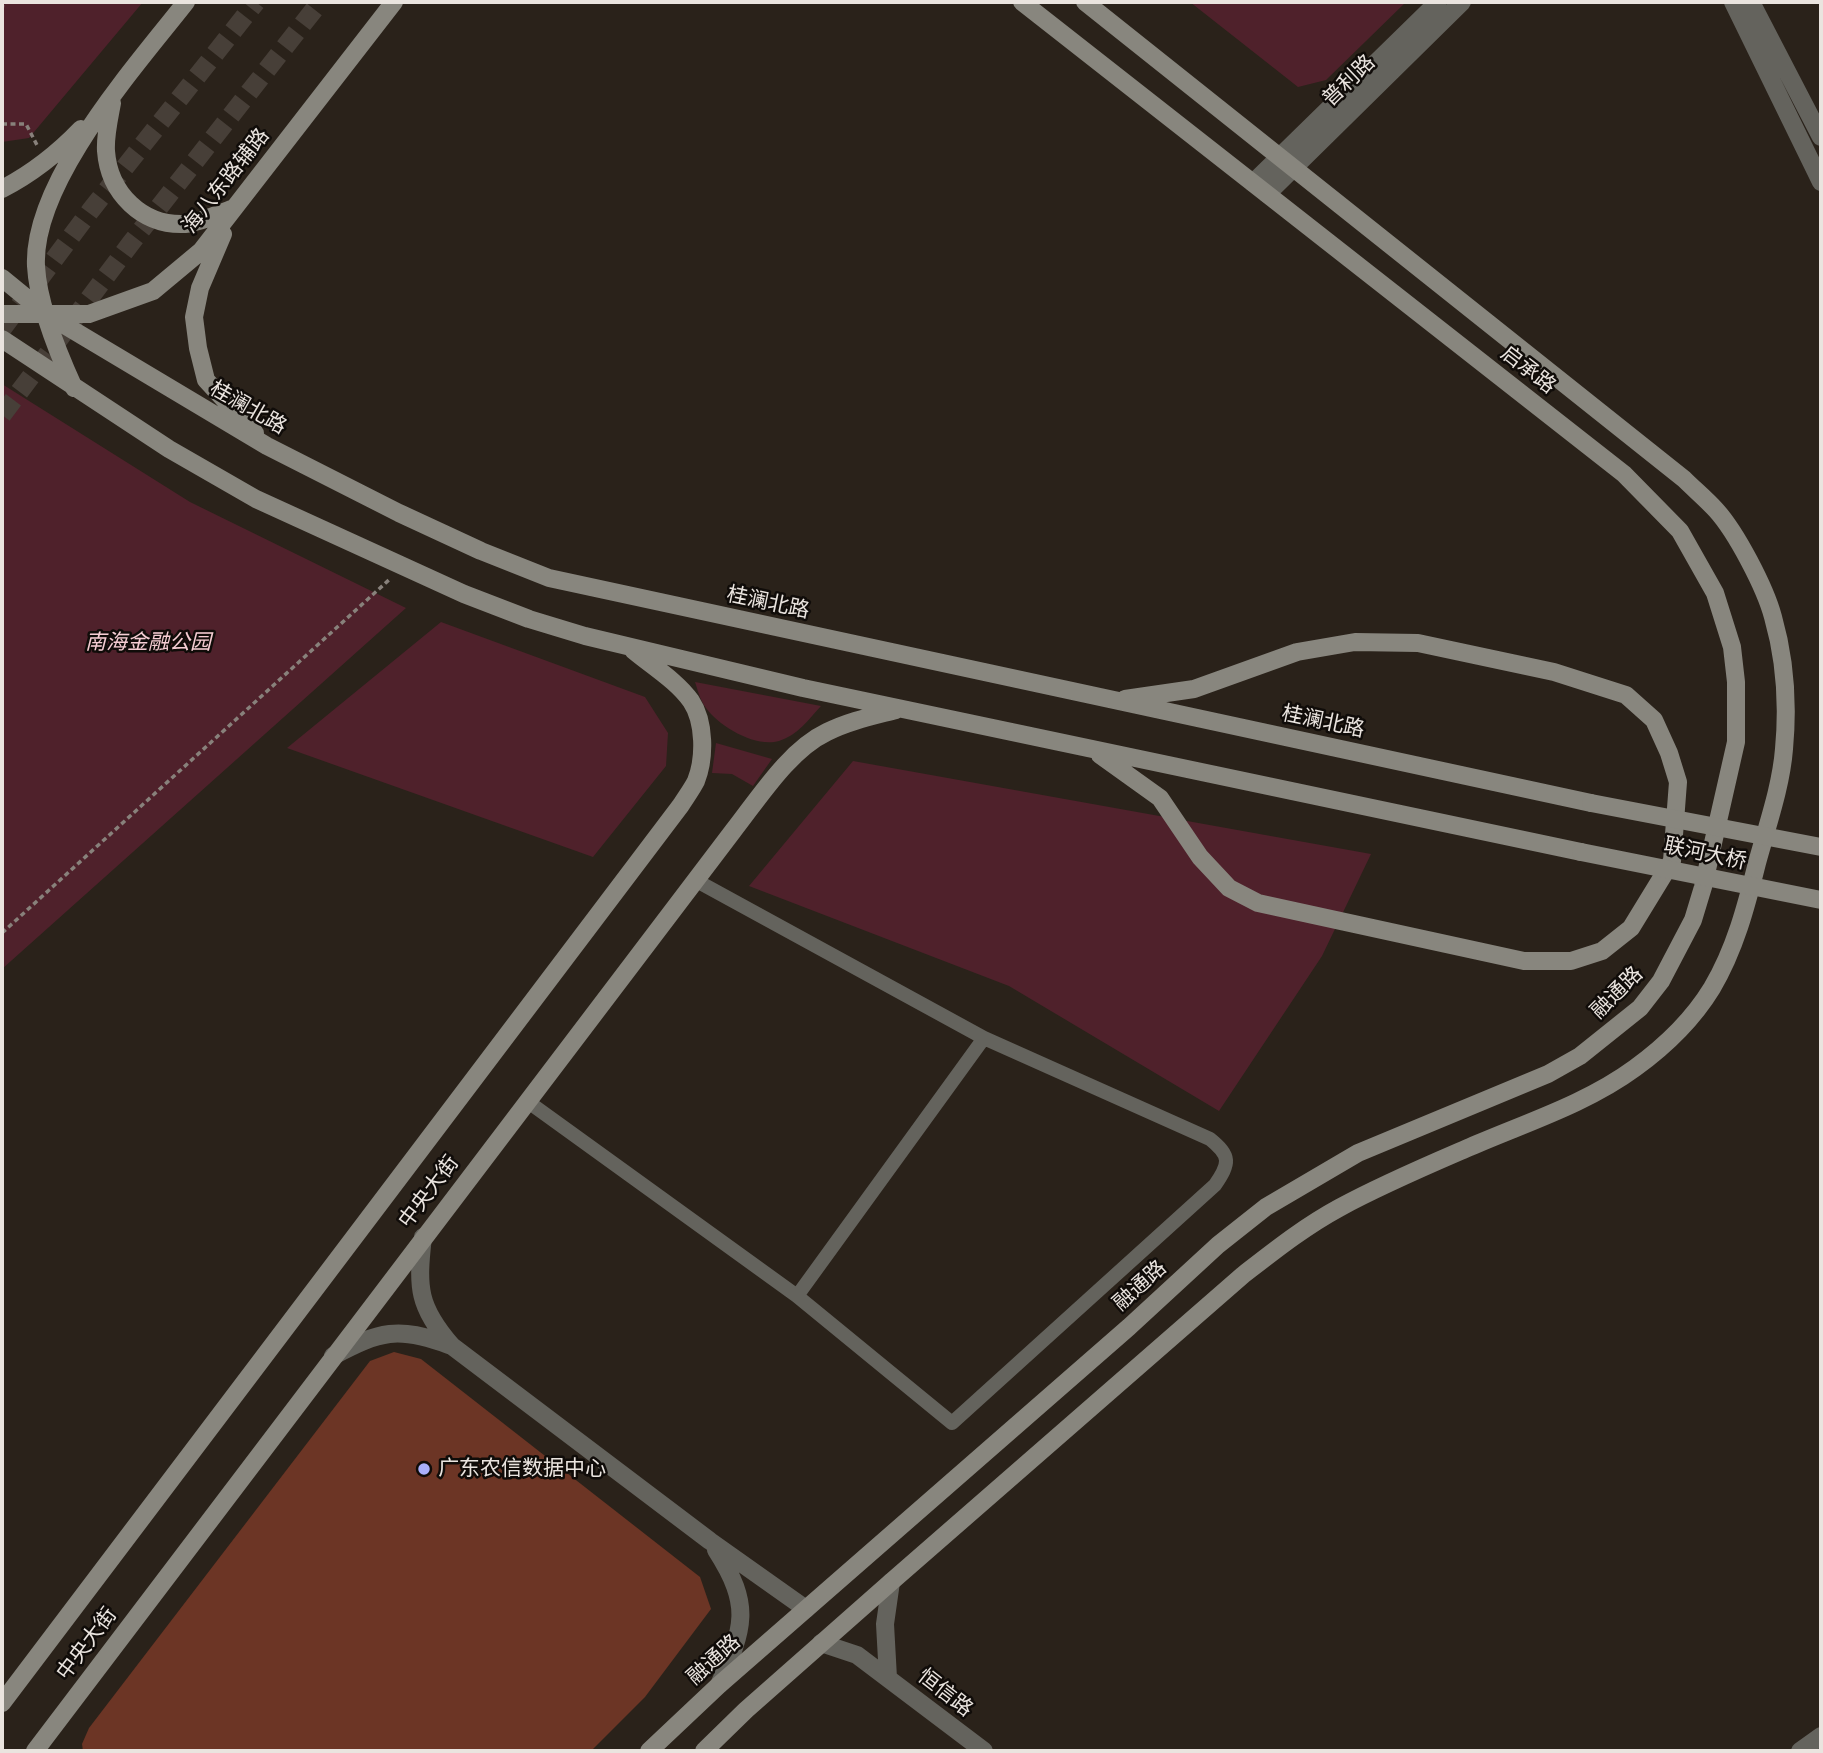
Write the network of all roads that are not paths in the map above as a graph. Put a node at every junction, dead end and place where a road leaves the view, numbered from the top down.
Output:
1 (186, 2) edge
2 (394, 2) edge
3 (1023, 2) edge
4 (1085, 2) edge
5 (1438, 2) edge
6 (1462, 2) edge
7 (1733, 2) edge
8 (1751, 2) edge
9 (115, 93) junction
10 (1821, 137) edge
11 (1287, 162) junction
12 (1821, 182) edge
13 (1260, 188) junction
14 (2, 189) edge
15 (237, 206) junction
16 (2, 278) edge
17 (2, 314) edge
18 (46, 314) junction
19 (2, 339) edge
20 (75, 388) junction
21 (267, 446) junction
22 (627, 646) junction
23 (1111, 700) junction
24 (899, 709) junction
25 (1092, 749) junction
26 (1591, 803) joint
27 (1821, 847) edge
28 (695, 880) junction
29 (1821, 901) edge
30 (1693, 920) joint
31 (984, 1038) junction
32 (527, 1101) junction
33 (423, 1237) junction
34 (797, 1296) junction
35 (452, 1346) junction
36 (333, 1356) junction
37 (710, 1541) junction
38 (891, 1581) junction
39 (806, 1609) junction
40 (821, 1643) junction
41 (888, 1678) junction
42 (719, 1685) junction
43 (2, 1703) edge
44 (1821, 1736) edge
45 (35, 1751) edge
46 (649, 1751) edge
47 (704, 1751) edge
48 (984, 1751) edge
49 (1800, 1751) edge

1 - 9 main road
2 - 15 main road, 海八东路辅路
3 - 13 main road, 启承路
4 - 11 main road, 启承路
5 - 11 street, 普利路
6 - 11 street, 普利路
7 - 12 street
8 - 10 street
9 - 14 main road
9 - 15 main road
9 - 18 main road
11 - 13 street, 普利路
11 - 38 main road, 启承路
13 - 30 main road, 启承路
15 - 18 main road, 海八东路辅路
15 - 21 main road
16 - 18 main road, 桂澜北路
17 - 18 main road, 海八东路辅路
18 - 20 main road
18 - 21 main road, 桂澜北路
19 - 20 main road
20 - 22 main road
21 - 23 main road, 桂澜北路
22 - 24 main road
22 - 43 main road, 中央大街
23 - 25 main road
23 - 26 main road, 桂澜北路
24 - 25 main road
24 - 28 main road, 中央大街
25 - 29 main road, 联河大桥, bridge
26 - 27 main road, 联河大桥, bridge
28 - 31 street
28 - 32 main road, 中央大街
30 - 39 main road, 融通路
31 - 34 street
31 - 34 street
32 - 33 main road, 中央大街
32 - 34 street
33 - 35 street
33 - 36 main road, 中央大街
35 - 36 street
35 - 37 street
36 - 45 main road, 中央大街
37 - 39 street
37 - 42 street
38 - 40 main road
38 - 41 street, 恒信路
39 - 42 main road, 融通路
40 - 41 street
40 - 47 main road
41 - 48 street, 恒信路
42 - 46 main road, 融通路
44 - 49 street

